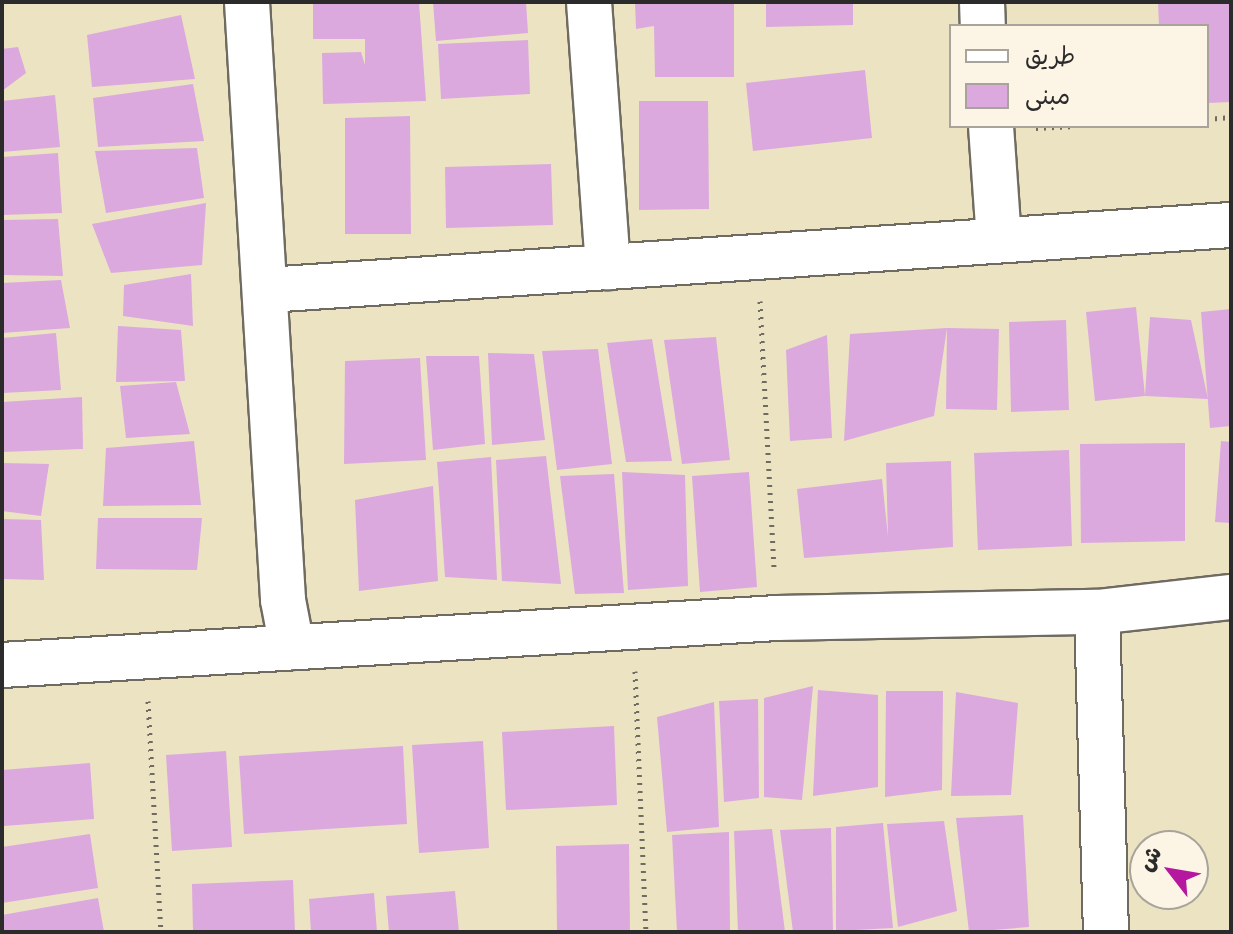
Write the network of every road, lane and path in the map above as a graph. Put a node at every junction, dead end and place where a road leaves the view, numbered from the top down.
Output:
1 (247, 2) edge
2 (589, 2) edge
3 (982, 2) edge
4 (983, 24) edge
5 (1231, 117) edge
6 (1209, 119) edge
7 (991, 128) edge
8 (1231, 225) edge
9 (999, 240) junction
10 (758, 257) junction
11 (608, 267) junction
12 (267, 290) junction
13 (1231, 597) edge
14 (1097, 612) junction
15 (777, 618) junction
16 (634, 626) junction
17 (292, 647) junction
18 (145, 656) junction
19 (2, 665) edge
20 (161, 932) edge
21 (646, 932) edge
22 (1106, 932) edge

1 - 12 street
2 - 11 street
3 - 4 street
5 - 6 path
7 - 9 street
8 - 9 street
9 - 10 street
10 - 11 street
10 - 15 path
11 - 12 street
12 - 17 street
13 - 14 street
14 - 15 street
14 - 22 street
15 - 16 street
16 - 17 street
16 - 21 path
17 - 18 street
18 - 19 street
18 - 20 path

